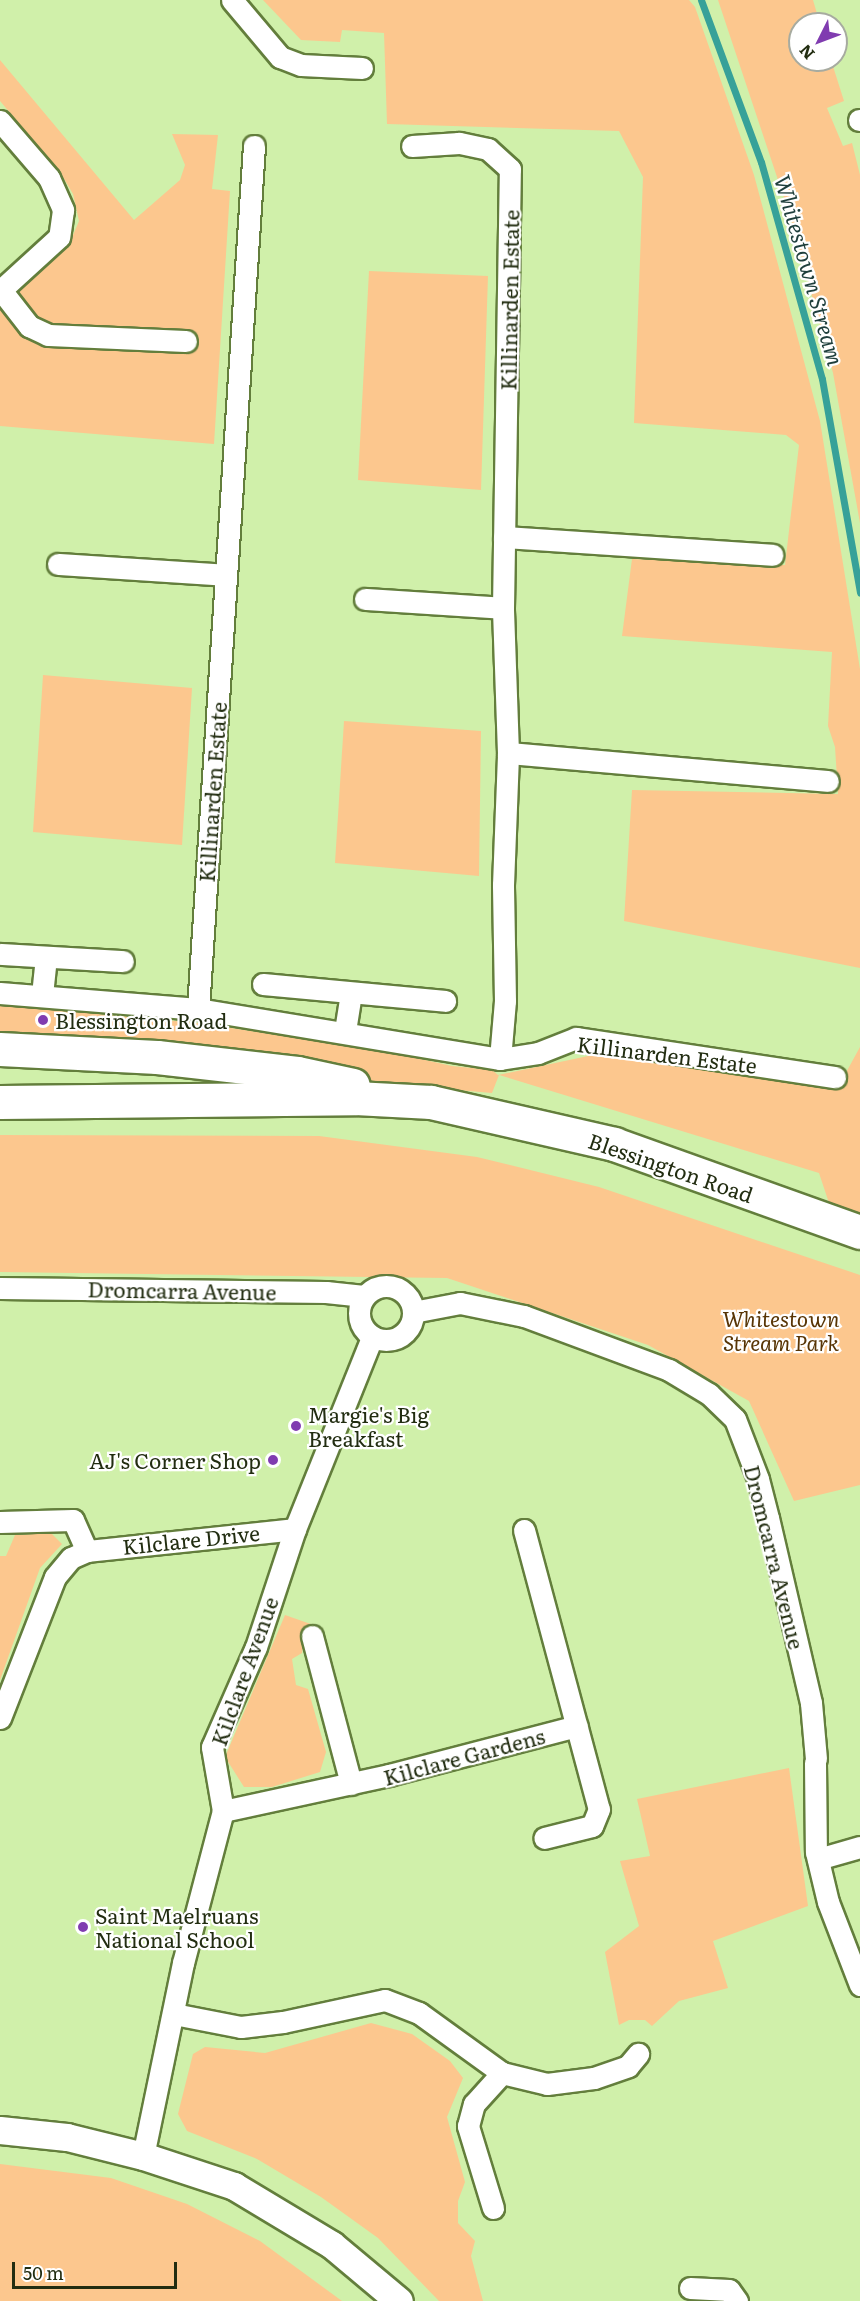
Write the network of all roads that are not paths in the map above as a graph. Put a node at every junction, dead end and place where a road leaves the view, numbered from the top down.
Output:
1 (232, 0) edge
2 (362, 68) dead end
3 (0, 121) edge
4 (254, 146) dead end
5 (412, 146) dead end
6 (186, 341) dead end
7 (504, 537) junction
8 (772, 555) dead end
9 (58, 564) dead end
10 (226, 575) junction
11 (365, 599) dead end
12 (503, 608) junction
13 (508, 753) junction
14 (828, 781) dead end
15 (0, 954) edge
16 (46, 957) junction
17 (123, 961) dead end
18 (263, 984) dead end
19 (0, 993) edge
20 (351, 994) junction
21 (42, 995) junction
22 (445, 1001) dead end
23 (198, 1009) junction
24 (345, 1031) junction
25 (0, 1049) edge
26 (500, 1059) junction
27 (835, 1077) dead end
28 (407, 1099) junction
29 (0, 1102) edge
30 (88, 1104) junction
31 (0, 1116) edge
32 (860, 1232) edge
33 (0, 1288) edge
34 (364, 1296) junction
35 (413, 1312) junction
36 (372, 1337) junction
37 (0, 1522) edge
38 (295, 1529) junction
39 (524, 1530) dead end
40 (87, 1551) junction
41 (312, 1636) dead end
42 (0, 1718) edge
43 (577, 1726) junction
44 (351, 1784) junction
45 (224, 1811) junction
46 (544, 1838) dead end
47 (860, 1847) edge
48 (818, 1859) junction
49 (860, 1985) edge
50 (174, 2014) junction
51 (638, 2054) dead end
52 (502, 2073) junction
53 (0, 2130) edge
54 (143, 2156) junction
55 (493, 2208) dead end
56 (690, 2288) dead end
57 (399, 2301) edge
58 (737, 2301) edge

1 - 2 street
3 - 6 street
4 - 10 street, Killinarden Estate
5 - 7 street, Killinarden Estate
7 - 8 street
7 - 12 street, Killinarden Estate
9 - 10 street
10 - 23 street, Killinarden Estate
11 - 12 street
12 - 13 street, Killinarden Estate
13 - 14 street
13 - 26 street, Killinarden Estate
15 - 16 street
16 - 17 street
16 - 21 street
18 - 20 street
19 - 21 street, Killinarden Estate
20 - 22 street
20 - 24 street
21 - 23 street, Killinarden Estate
23 - 24 street, Killinarden Estate
24 - 26 street, Killinarden Estate
25 - 28 main road, Blessington Road
26 - 27 street, Killinarden Estate
28 - 30 main road, Blessington Road
28 - 32 main road, Blessington Road
29 - 30 main road, Blessington Road
30 - 31 main road
33 - 34 street, Dromcarra Avenue
34 - 35 street
34 - 36 street
35 - 36 street
35 - 48 street, Dromcarra Avenue
36 - 38 street, Kilclare Avenue
37 - 40 street
38 - 40 street, Kilclare Drive
38 - 45 street, Kilclare Avenue
39 - 43 street
40 - 42 street, Kilclare Drive
41 - 44 street
43 - 44 street, Kilclare Gardens
43 - 46 street
44 - 45 street, Kilclare Gardens
45 - 50 street, Kilclare Avenue
47 - 48 street
48 - 49 street, Dromcarra Avenue
50 - 52 street
50 - 54 street, Kilclare Avenue
51 - 52 street
52 - 55 street
53 - 54 street
54 - 57 street
56 - 58 street

